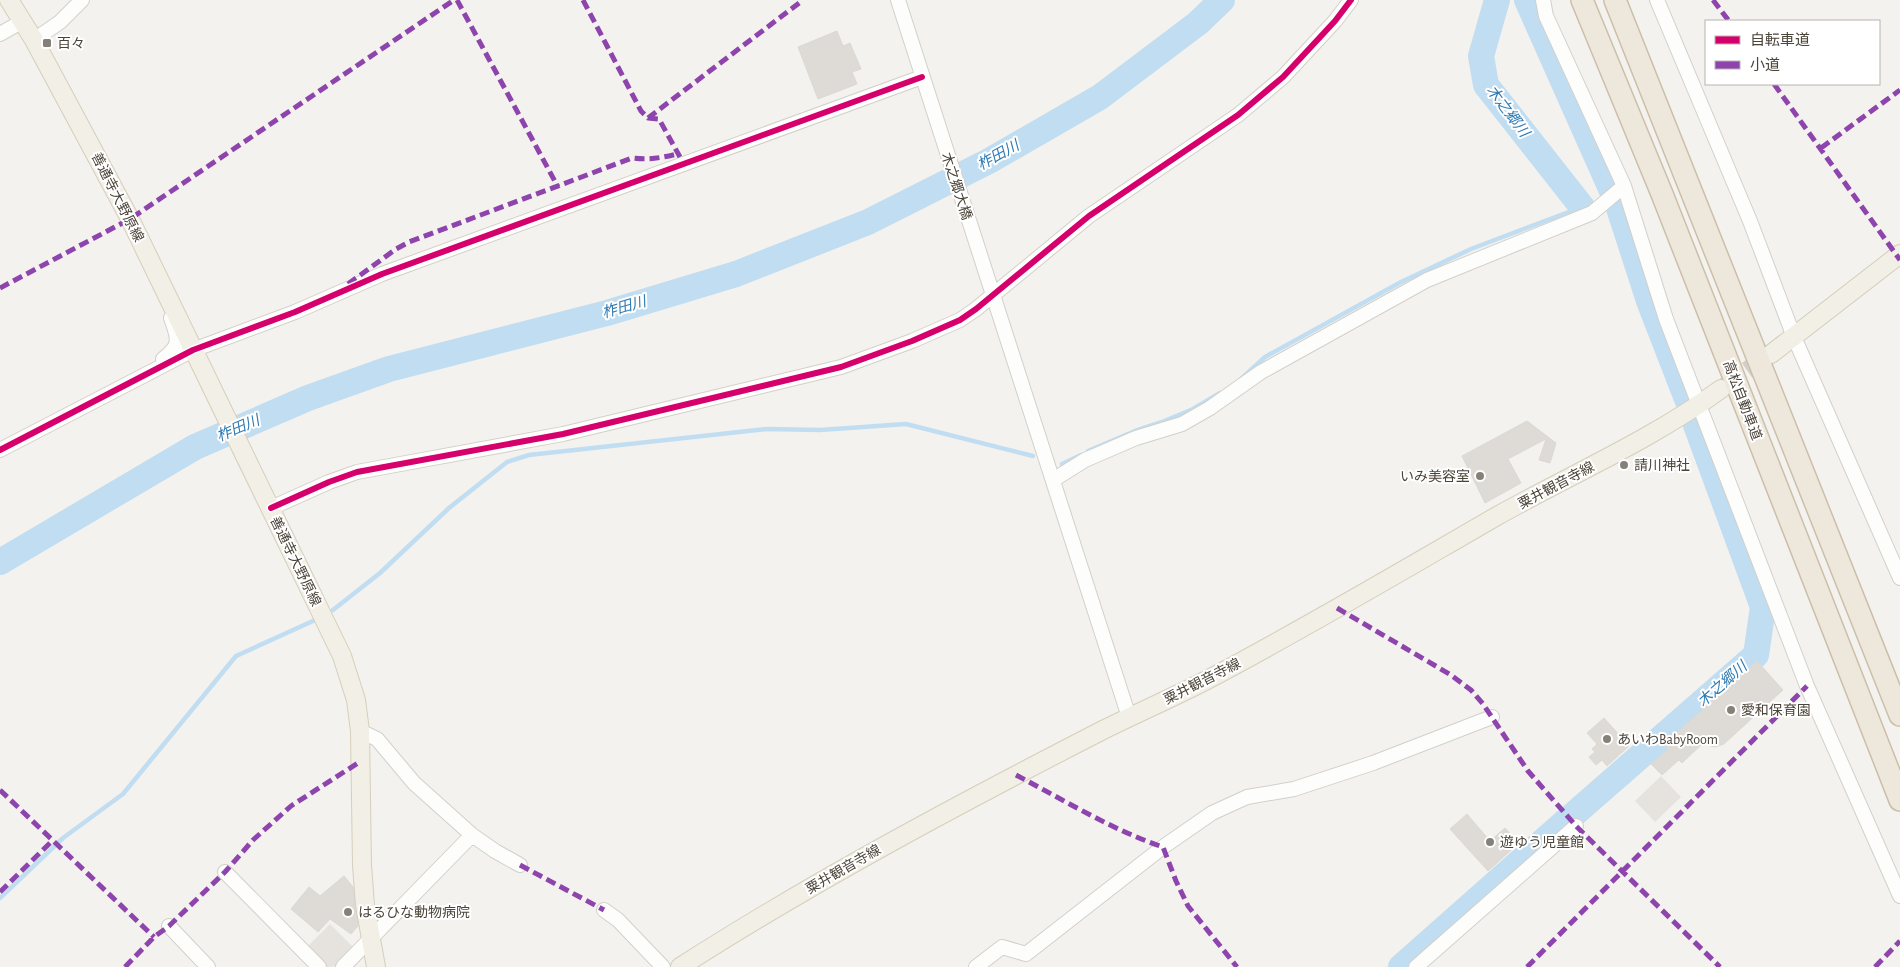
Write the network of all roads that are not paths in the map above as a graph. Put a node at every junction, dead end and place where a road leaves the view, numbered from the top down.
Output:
1 (9, 0) edge
2 (82, 0) edge
3 (898, 0) edge
4 (1351, 0) edge
5 (1543, 0) edge
6 (1582, 0) edge
7 (1615, 0) edge
8 (1657, 0) edge
9 (23, 22) junction
10 (0, 34) edge
11 (34, 40) junction
12 (922, 77) junction
13 (1624, 186) junction
14 (130, 219) junction
15 (1900, 254) edge
16 (151, 263) junction
17 (992, 294) junction
18 (1794, 337) junction
19 (193, 350) junction
20 (1771, 354) tunnel mouth
21 (143, 374) junction
22 (1721, 389) tunnel mouth
23 (1698, 406) junction
24 (0, 450) edge
25 (1053, 480) junction
26 (271, 508) junction
27 (1900, 578) edge
28 (1900, 715) edge
29 (1129, 717) junction
30 (1492, 717) dead end
31 (360, 731) junction
32 (1900, 800) edge
33 (1576, 826) dead end
34 (472, 835) junction
35 (520, 865) dead end
36 (225, 872) dead end
37 (1900, 896) edge
38 (604, 910) dead end
39 (169, 926) dead end
40 (371, 938) junction
41 (208, 967) edge
42 (319, 967) edge
43 (343, 967) edge
44 (376, 967) edge
45 (663, 967) edge
46 (680, 967) edge
47 (976, 967) edge
48 (1416, 967) edge

1 - 9 main road, 善通寺大野原線
2 - 11 street
3 - 12 street, 木之郷大橋
4 - 17 street
5 - 13 street
6 - 32 highway, 高松自動車道
7 - 28 highway
8 - 18 street
9 - 10 street
9 - 11 main road, 善通寺大野原線
11 - 14 main road, 善通寺大野原線
12 - 17 street, 木之郷大橋
12 - 19 street
13 - 23 street
13 - 25 street
14 - 16 main road, 善通寺大野原線
14 - 19 street
15 - 18 main road
16 - 19 main road, 善通寺大野原線
16 - 21 street
17 - 25 street, 木之郷大橋
17 - 26 street
18 - 20 main road
18 - 27 street
19 - 21 street
19 - 26 main road, 善通寺大野原線
21 - 24 street
22 - 23 main road, 粟井観音寺線
23 - 29 main road, 粟井観音寺線
23 - 37 street
25 - 29 street, 木之郷大橋
26 - 31 main road, 善通寺大野原線
29 - 46 main road, 粟井観音寺線
30 - 47 street
31 - 34 street
31 - 40 main road, 善通寺大野原線
33 - 48 street
34 - 35 street
34 - 40 street
36 - 42 street
38 - 45 street
39 - 41 street
40 - 43 street
40 - 44 main road, 善通寺大野原線

